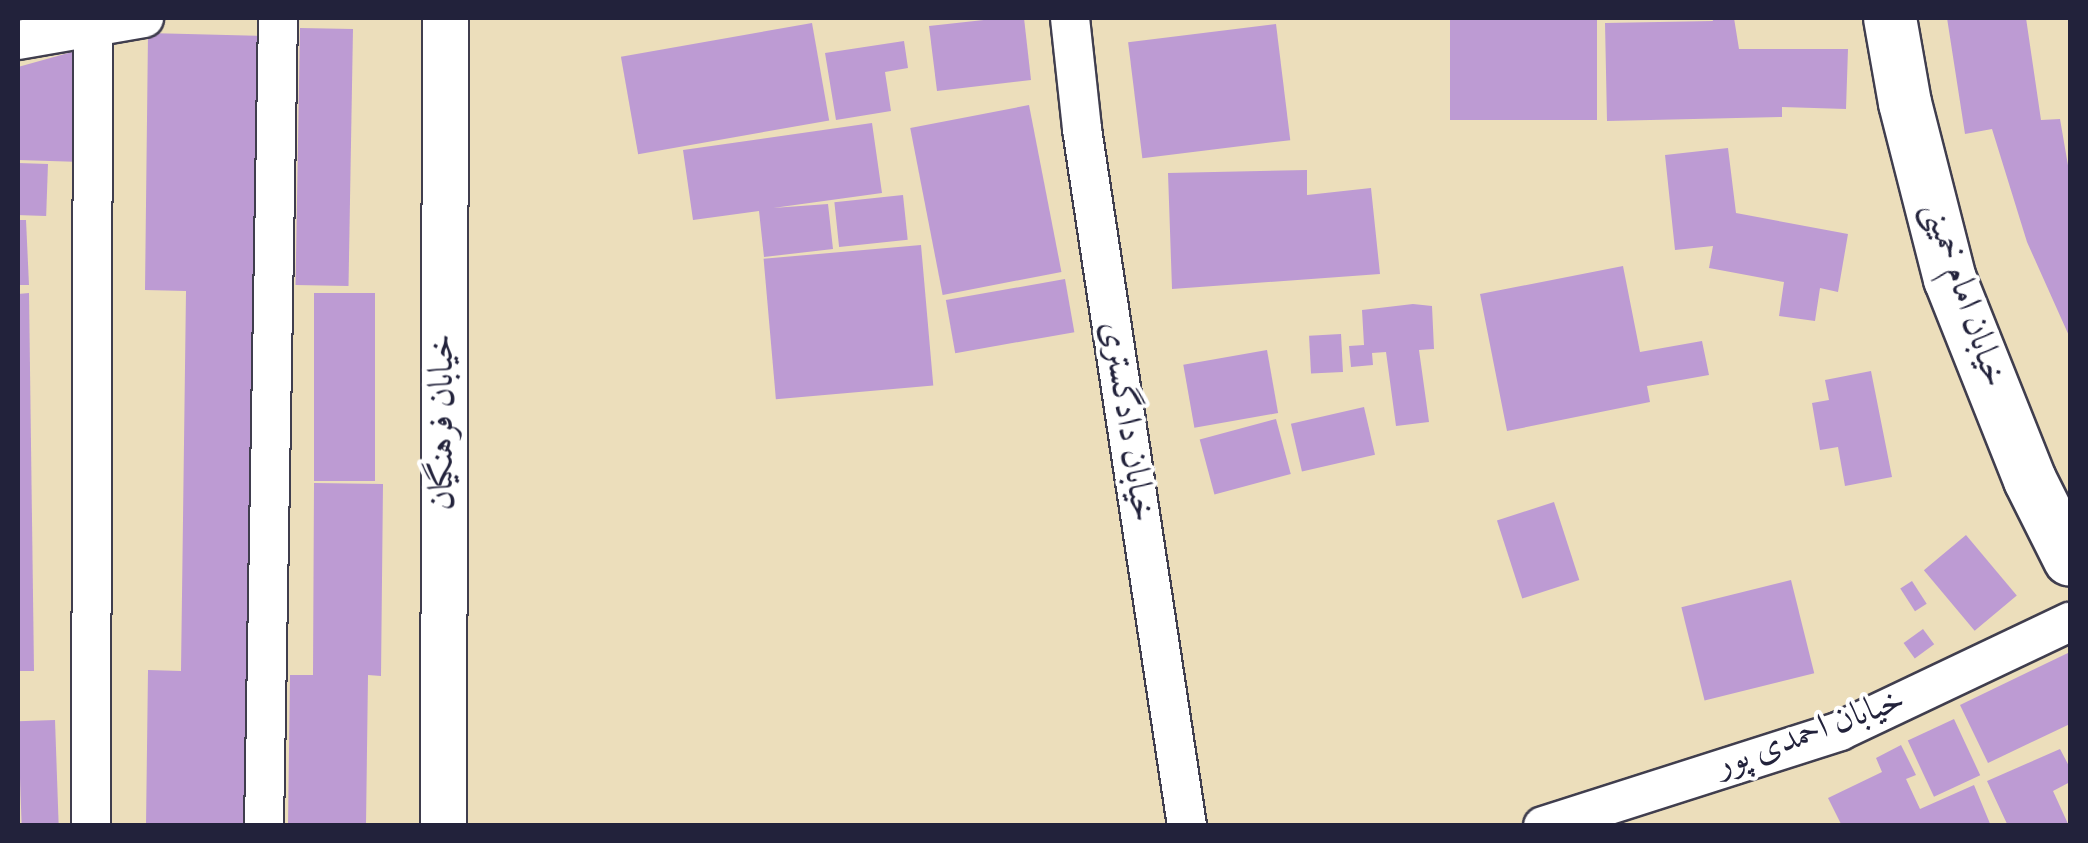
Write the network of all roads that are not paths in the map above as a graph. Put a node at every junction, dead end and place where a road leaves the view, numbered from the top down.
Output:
1 (144, 18) edge
2 (278, 18) edge
3 (445, 18) edge
4 (1070, 18) edge
5 (1890, 18) edge
6 (93, 27) junction
7 (18, 40) edge
8 (2070, 560) edge
9 (2070, 622) edge
10 (91, 826) edge
11 (264, 826) edge
12 (443, 826) edge
13 (1187, 826) edge
14 (1542, 826) edge

1 - 6 street
2 - 11 street
3 - 12 street, خیابان فرهنگیان
4 - 13 street, خیابان دادگستری
5 - 8 main road, خیابان امام خمینی
6 - 7 street
6 - 10 street
9 - 14 street, خیابان احمدی پور

